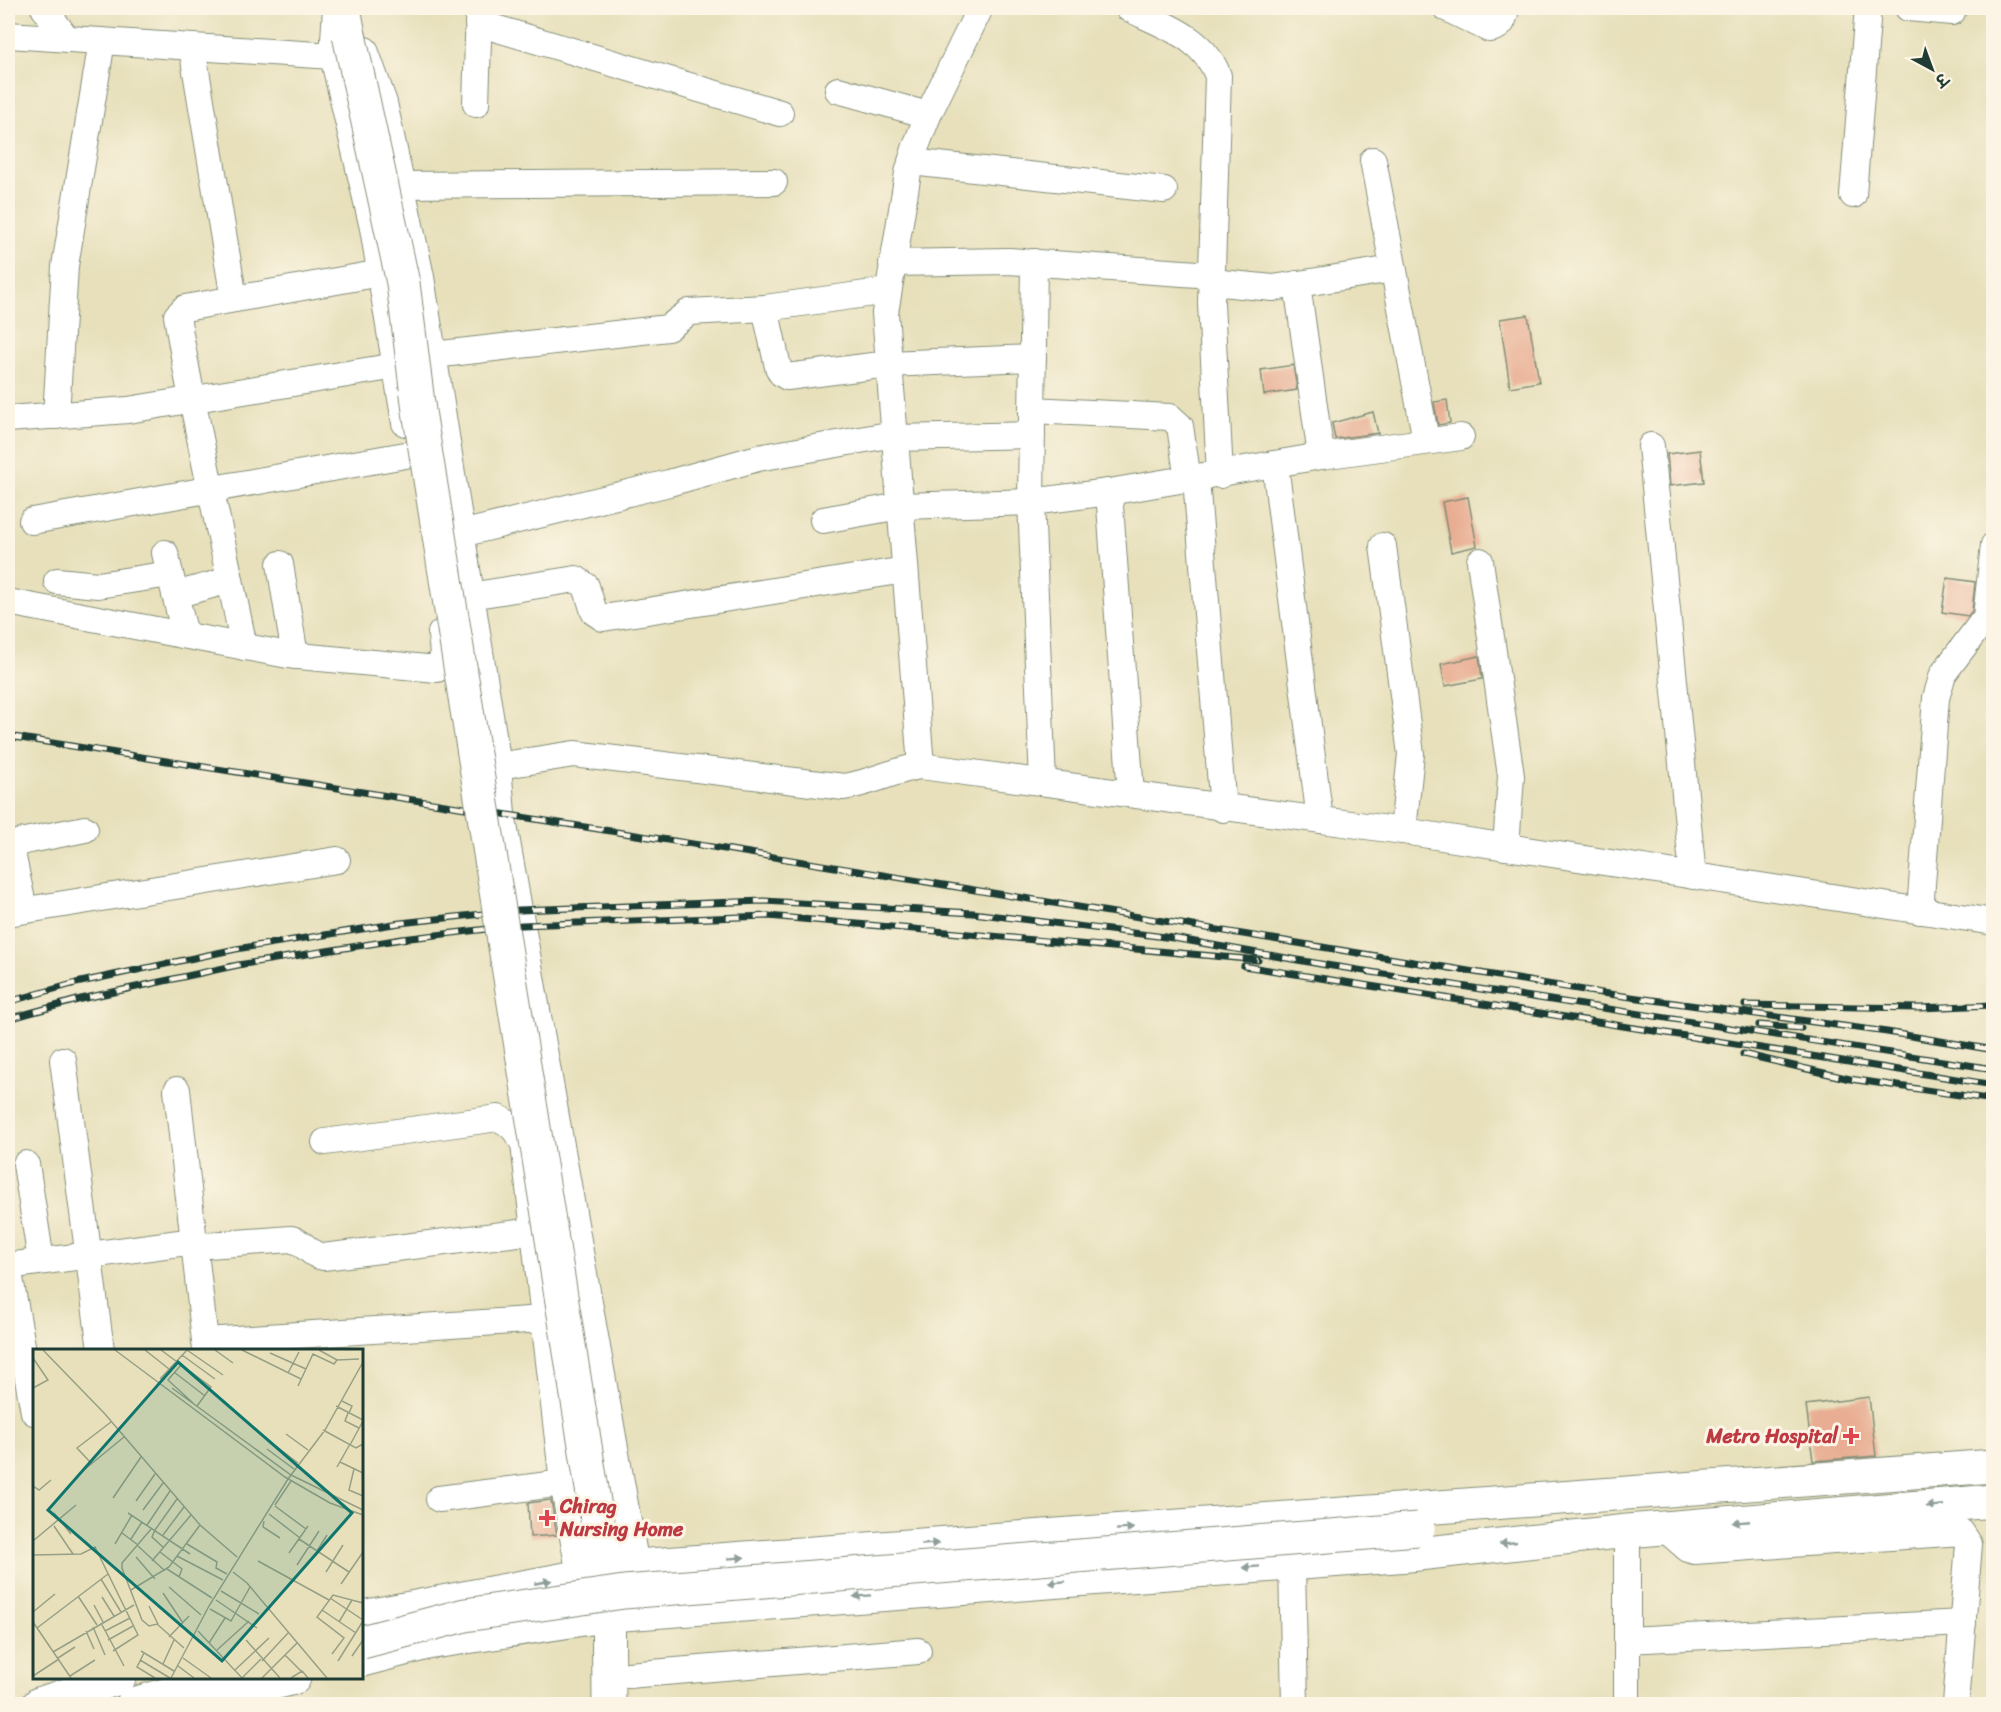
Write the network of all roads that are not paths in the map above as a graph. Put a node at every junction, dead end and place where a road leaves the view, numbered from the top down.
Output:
1 (44, 8) edge
2 (980, 8) edge
3 (1128, 8) edge
4 (1446, 8) edge
5 (1506, 8) edge
6 (1869, 8) edge
7 (1908, 8) edge
8 (1952, 12) dead end
9 (479, 15) edge
10 (342, 23) edge
11 (8, 35) edge
12 (67, 39) junction
13 (102, 41) junction
14 (192, 47) junction
15 (838, 90) dead end
16 (476, 104) dead end
17 (780, 112) dead end
18 (928, 115) junction
19 (1373, 160) dead end
20 (911, 162) junction
21 (774, 182) dead end
22 (402, 186) junction
23 (1164, 190) dead end
24 (1853, 195) dead end
25 (1035, 262) junction
26 (892, 263) junction
27 (1393, 269) junction
28 (381, 273) junction
29 (1211, 278) junction
30 (1297, 284) junction
31 (888, 291) junction
32 (234, 299) junction
33 (765, 309) junction
34 (433, 355) junction
35 (1033, 358) junction
36 (888, 364) junction
37 (396, 366) junction
38 (190, 399) junction
39 (1032, 410) junction
40 (56, 416) junction
41 (8, 419) edge
42 (1032, 435) junction
43 (894, 436) junction
44 (1461, 437) dead end
45 (1426, 440) junction
46 (1651, 446) dead end
47 (411, 454) junction
48 (1321, 456) junction
49 (1275, 464) junction
50 (1202, 478) junction
51 (212, 489) junction
52 (1109, 492) junction
53 (1031, 502) junction
54 (900, 506) junction
55 (824, 520) dead end
56 (32, 521) dead end
57 (461, 534) junction
58 (1994, 545) edge
59 (1383, 546) dead end
60 (1993, 554) edge
61 (1480, 561) dead end
62 (280, 564) dead end
63 (905, 570) junction
64 (170, 574) junction
65 (230, 580) junction
66 (57, 581) dead end
67 (470, 596) junction
68 (8, 602) edge
69 (185, 635) junction
70 (244, 647) junction
71 (295, 656) junction
72 (498, 766) junction
73 (921, 766) junction
74 (1043, 782) junction
75 (1131, 794) junction
76 (1224, 809) junction
77 (1320, 820) junction
78 (85, 829) dead end
79 (1403, 831) junction
80 (1506, 847) junction
81 (337, 860) dead end
82 (1693, 876) junction
83 (1920, 911) junction
84 (16, 912) edge
85 (1994, 922) edge
86 (63, 1060) dead end
87 (177, 1090) dead end
88 (325, 1142) dead end
89 (26, 1164) dead end
90 (534, 1231) junction
91 (194, 1244) junction
92 (88, 1254) junction
93 (42, 1261) junction
94 (8, 1267) edge
95 (544, 1319) junction
96 (206, 1346) edge
97 (100, 1349) edge
98 (33, 1406) edge
99 (1994, 1466) edge
100 (563, 1483) junction
101 (1568, 1498) junction
102 (439, 1499) dead end
103 (1994, 1501) edge
104 (1533, 1517) junction
105 (1665, 1529) junction
106 (1627, 1531) junction
107 (1565, 1537) junction
108 (1292, 1564) junction
109 (608, 1570) junction
110 (363, 1617) edge
111 (1962, 1623) junction
112 (611, 1624) junction
113 (1627, 1640) junction
114 (363, 1642) edge
115 (918, 1651) dead end
116 (363, 1660) edge
117 (113, 1679) edge
118 (220, 1679) edge
119 (286, 1679) edge
120 (628, 1690) edge
121 (39, 1704) edge
122 (133, 1704) edge
123 (190, 1704) edge
124 (609, 1704) edge
125 (1295, 1704) edge
126 (1627, 1704) edge
127 (1956, 1704) edge

1 - 12 street
2 - 18 street
3 - 29 street
4 - 5 street
6 - 24 street
7 - 8 street
9 - 16 street
9 - 17 street
10 - 14 street
10 - 22 street
10 - 28 street
10 - 109 main road, bridge
11 - 12 street
12 - 13 street
13 - 14 street
13 - 40 street
14 - 32 street
15 - 18 street
18 - 20 street
19 - 27 street
20 - 23 street
20 - 26 street
21 - 22 street
22 - 34 street
25 - 26 street
25 - 29 street
25 - 35 street
26 - 31 street
27 - 30 street
27 - 45 street
28 - 32 street
28 - 37 street
29 - 30 street
29 - 50 street
30 - 48 street
31 - 33 street
31 - 36 street
32 - 38 street
33 - 34 street
33 - 36 street
34 - 57 street
35 - 36 street
35 - 39 street
36 - 43 street
37 - 38 street
37 - 47 street
38 - 40 street
38 - 51 street
39 - 42 street
39 - 50 street
40 - 41 street
42 - 43 street
42 - 53 street
43 - 54 street
43 - 57 street
44 - 45 street
45 - 48 street
46 - 82 street
47 - 51 street
47 - 71 street
48 - 49 street
49 - 50 street
49 - 77 street
50 - 52 street
50 - 76 street
51 - 56 street
51 - 65 street
52 - 53 street
52 - 75 street
53 - 54 street
53 - 74 street
54 - 55 street
54 - 63 street
57 - 67 street
58 - 60 street
59 - 79 street
60 - 83 street
61 - 80 street
62 - 71 street
63 - 67 street
63 - 73 street
64 - 65 street
64 - 66 street
64 - 69 street
65 - 70 street
67 - 72 street
68 - 69 street
69 - 70 street
70 - 71 street
72 - 73 street
72 - 109 street
73 - 74 street
74 - 75 street
75 - 76 street
76 - 77 street
77 - 79 street
78 - 84 street
79 - 80 street
80 - 82 street
81 - 84 street
82 - 83 street
83 - 85 street
86 - 92 street
87 - 91 street
88 - 90 street
89 - 93 street
90 - 91 street
90 - 95 street
91 - 92 street
91 - 96 street
92 - 93 street
92 - 97 street
93 - 94 street
94 - 98 street
95 - 96 street
95 - 100 street
99 - 101 main road
100 - 102 street
100 - 109 street
101 - 104 main road
109 -> 101 main road
103 -> 105 main road
104 - 107 main road
104 - 114 main road, bridge
105 - 106 main road
105 - 111 street
106 - 107 main road
106 - 113 street
107 -> 108 main road
108 -> 112 main road
108 - 125 street
110 -> 109 main road
109 - 112 main road
111 - 113 street
111 - 127 street
112 - 116 main road
112 - 120 main road
112 - 124 main road
113 - 126 street
115 - 120 street
117 - 121 main road
118 - 122 main road
119 - 123 main road

